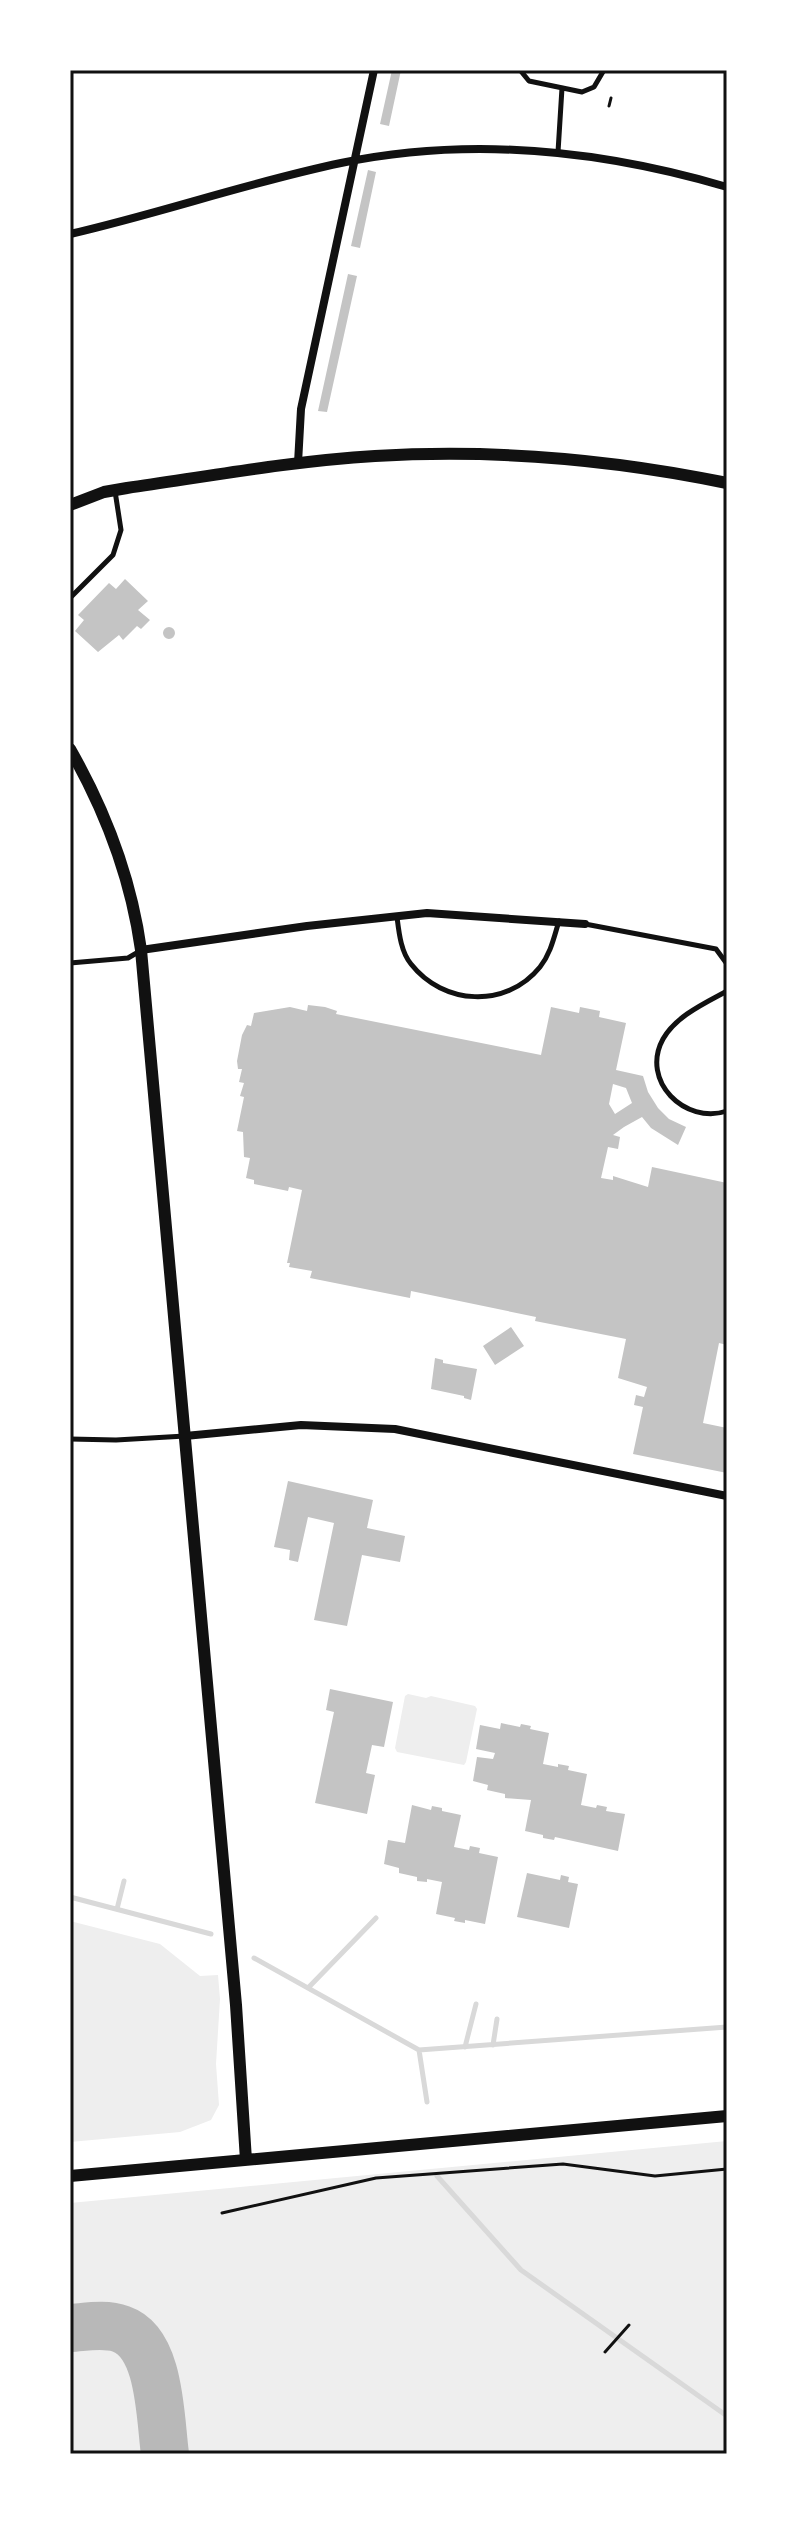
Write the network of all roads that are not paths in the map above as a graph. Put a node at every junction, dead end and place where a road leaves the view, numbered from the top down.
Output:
1 (374, 70) edge
2 (520, 70) edge
3 (604, 70) edge
4 (562, 88) junction
5 (558, 152) junction
6 (354, 161) junction
7 (727, 187) edge
8 (70, 234) edge
9 (298, 463) junction
10 (727, 483) edge
11 (115, 490) junction
12 (70, 505) edge
13 (70, 598) edge
14 (70, 749) edge
15 (397, 916) junction
16 (559, 921) junction
17 (585, 924) joint
18 (141, 950) junction
19 (70, 963) edge
20 (727, 964) edge
21 (727, 991) edge
22 (727, 1111) edge
23 (185, 1436) junction
24 (70, 1439) edge
25 (727, 1496) edge
26 (727, 2116) edge
27 (246, 2160) junction
28 (70, 2176) edge

1 - 6 street
2 - 4 lane
3 - 4 lane
4 - 5 lane
5 - 6 street
5 - 7 street
6 - 8 street
6 - 9 street
9 - 10 street
9 - 11 street
11 - 12 street
11 - 13 lane
14 - 18 street
15 - 16 street
15 - 16 lane
15 - 18 street
16 - 17 street
17 - 20 lane
18 - 19 lane
18 - 23 street
21 - 22 lane
23 - 24 lane
23 - 25 street
23 - 27 street
26 - 27 street
27 - 28 street

